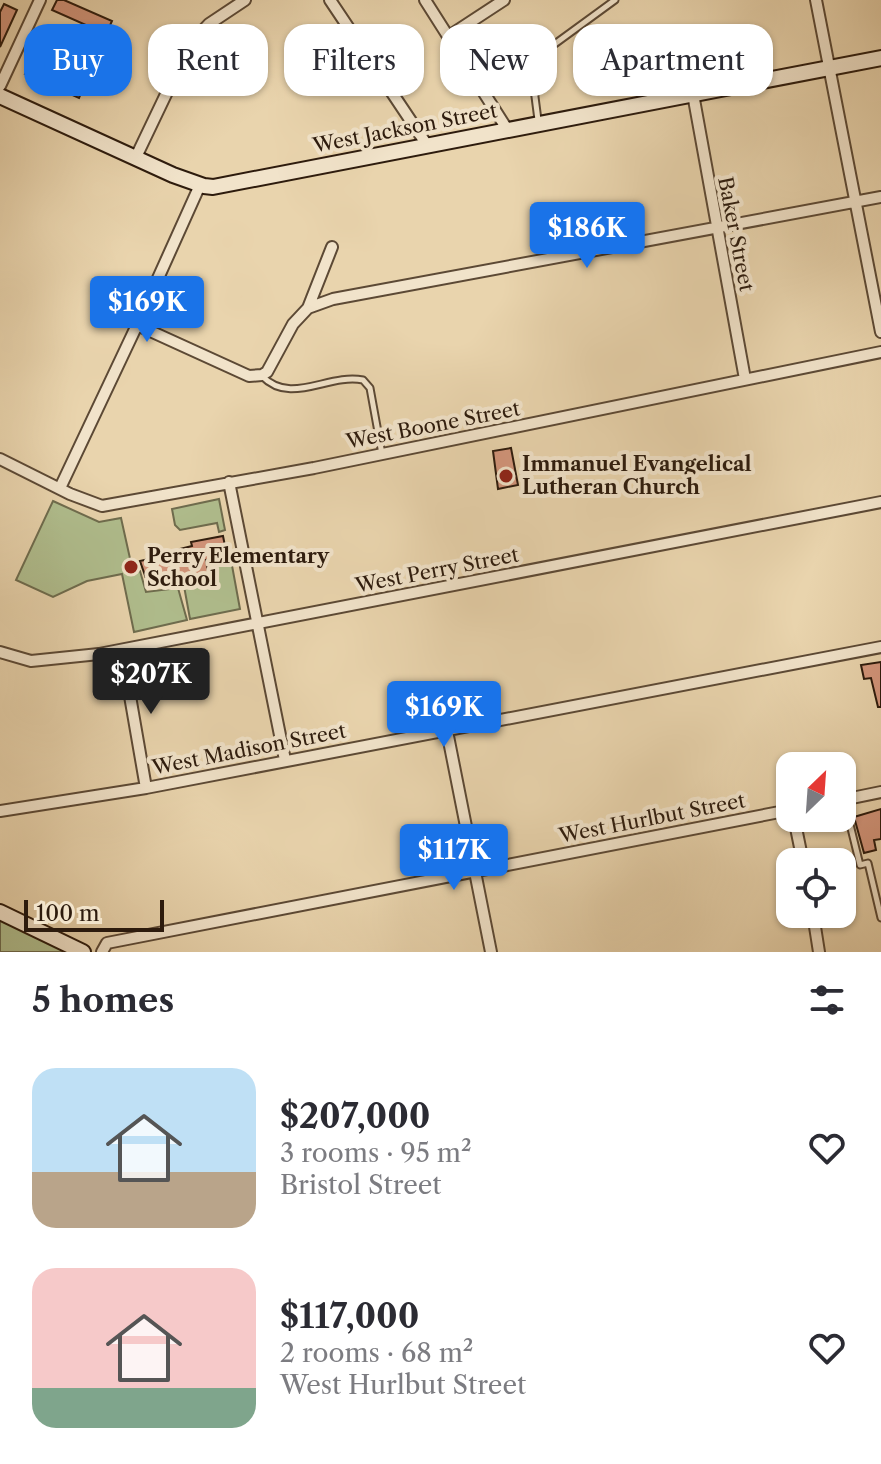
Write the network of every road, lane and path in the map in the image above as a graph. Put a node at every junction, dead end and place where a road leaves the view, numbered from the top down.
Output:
1 (40, 0) edge
2 (245, 0) edge
3 (330, 0) edge
4 (425, 0) edge
5 (504, 0) edge
6 (615, 0) edge
7 (816, 0) edge
8 (441, 24) edge
9 (467, 24) edge
10 (557, 42) edge
11 (881, 58) edge
12 (829, 68) junction
13 (773, 79) edge
14 (0, 86) edge
15 (0, 96) edge
16 (486, 96) edge
17 (535, 96) edge
18 (682, 96) edge
19 (693, 96) edge
20 (539, 123) junction
21 (507, 129) junction
22 (427, 145) junction
23 (136, 157) junction
24 (200, 185) junction
25 (881, 197) edge
26 (856, 203) junction
27 (718, 229) junction
28 (332, 247) dead end
29 (308, 308) junction
30 (137, 325) junction
31 (881, 332) edge
32 (881, 352) edge
33 (262, 375) junction
34 (745, 379) junction
35 (382, 454) junction
36 (0, 459) edge
37 (229, 482) junction
38 (60, 488) junction
39 (881, 502) edge
40 (257, 622) junction
41 (881, 647) edge
42 (122, 650) junction
43 (0, 652) edge
44 (447, 731) junction
45 (285, 760) junction
46 (146, 788) junction
47 (881, 792) edge
48 (856, 797) edge
49 (0, 811) edge
50 (776, 813) edge
51 (851, 832) edge
52 (475, 871) junction
53 (0, 912) edge
54 (881, 918) edge
55 (815, 928) edge
56 (83, 952) edge
57 (102, 952) edge
58 (491, 952) edge
59 (819, 952) edge

1 - 14 street
2 - 23 street
3 - 22 street
4 - 8 street
5 - 9 street
6 - 10 lane
7 - 12 street
11 - 12 street, West Jackson Street
12 - 13 street, West Jackson Street
12 - 26 street
15 - 23 street, West Jackson Street
16 - 21 street
17 - 20 lane
18 - 20 street, West Jackson Street
19 - 27 street, Baker Street
20 - 21 street, West Jackson Street
21 - 22 street, West Jackson Street
22 - 24 street, West Jackson Street
23 - 24 street, West Jackson Street
24 - 30 street
25 - 26 street
26 - 27 street
26 - 31 street
27 - 29 street
27 - 34 street, Baker Street
28 - 29 street
29 - 33 street
30 - 33 street
30 - 38 street
32 - 34 street, West Boone Street
33 - 35 lane
34 - 35 street, West Boone Street
35 - 37 street, West Boone Street
36 - 38 street, West Boone Street
37 - 38 street, West Boone Street
37 - 40 street
39 - 40 street, West Perry Street
40 - 42 street, West Perry Street
40 - 45 street
41 - 44 street, West Madison Street
42 - 43 street, West Perry Street
42 - 46 street
44 - 45 street, West Madison Street
44 - 52 street
45 - 46 street, West Madison Street
46 - 49 street, West Madison Street
47 - 48 street
50 - 52 street, West Hurlbut Street
51 - 54 lane
52 - 57 street, West Hurlbut Street
52 - 58 street
53 - 56 street
55 - 59 street

